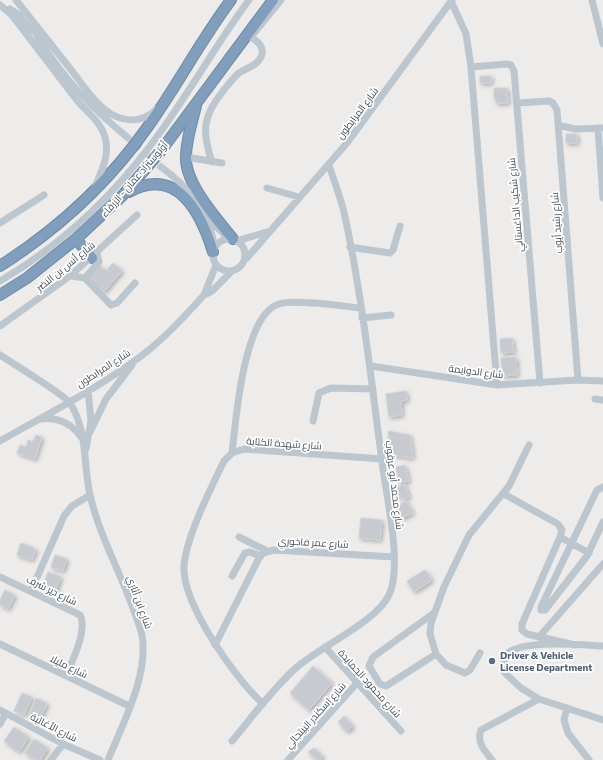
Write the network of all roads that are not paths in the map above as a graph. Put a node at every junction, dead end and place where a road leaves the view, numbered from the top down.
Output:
1 (15, 0) edge
2 (231, 0) edge
3 (245, 0) edge
4 (249, 0) edge
5 (273, 0) edge
6 (281, 0) edge
7 (452, 0) edge
8 (592, 0) edge
9 (2, 6) edge
10 (249, 36) junction
11 (42, 44) junction
12 (603, 44) edge
13 (471, 67) junction
14 (198, 99) junction
15 (164, 103) junction
16 (517, 103) junction
17 (558, 125) junction
18 (601, 128) edge
19 (127, 137) tunnel mouth
20 (186, 158) junction
21 (212, 162) junction
22 (222, 163) dead end
23 (329, 165) junction
24 (161, 166) tunnel mouth
25 (267, 188) dead end
26 (94, 191) junction
27 (44, 195) dead end
28 (122, 196) junction
29 (299, 197) junction
30 (603, 198) edge
31 (137, 215) dead end
32 (207, 218) junction
33 (0, 223) edge
34 (400, 226) dead end
35 (270, 231) junction
36 (76, 239) junction
37 (233, 240) junction
38 (350, 246) junction
39 (214, 250) junction
40 (94, 256) junction
41 (246, 259) junction
42 (216, 265) junction
43 (0, 266) edge
44 (232, 271) junction
45 (70, 276) junction
46 (0, 277) edge
47 (85, 278) junction
48 (0, 281) edge
49 (135, 283) dead end
50 (0, 295) edge
51 (204, 295) junction
52 (360, 308) junction
53 (391, 315) dead end
54 (362, 318) junction
55 (0, 326) edge
56 (0, 355) edge
57 (140, 357) junction
58 (371, 366) junction
59 (578, 380) junction
60 (603, 381) edge
61 (540, 383) junction
62 (497, 385) junction
63 (373, 389) junction
64 (88, 390) junction
65 (595, 399) dead end
66 (603, 400) edge
67 (69, 402) junction
68 (38, 419) junction
69 (313, 421) dead end
70 (90, 432) junction
71 (83, 439) junction
72 (0, 441) edge
73 (529, 445) dead end
74 (85, 451) junction
75 (232, 452) junction
76 (382, 459) junction
77 (603, 487) edge
78 (504, 494) junction
79 (90, 495) junction
80 (603, 522) edge
81 (239, 536) dead end
82 (560, 537) junction
83 (572, 543) junction
84 (267, 551) junction
85 (589, 553) junction
86 (260, 556) junction
87 (394, 557) junction
88 (603, 564) edge
89 (232, 576) dead end
90 (0, 577) edge
91 (31, 591) junction
92 (435, 613) junction
93 (539, 637) junction
94 (603, 640) edge
95 (0, 644) edge
96 (215, 645) junction
97 (575, 645) junction
98 (589, 646) junction
99 (603, 646) edge
100 (325, 647) junction
101 (480, 653) dead end
102 (436, 654) junction
103 (66, 676) junction
104 (357, 683) junction
105 (539, 699) junction
106 (263, 704) junction
107 (129, 706) junction
108 (568, 708) junction
109 (3, 712) edge
110 (603, 720) edge
111 (0, 724) edge
112 (401, 731) dead end
113 (232, 741) dead end
114 (63, 744) junction
115 (51, 760) edge
116 (100, 760) edge
117 (108, 760) edge
118 (288, 760) edge
119 (492, 760) edge
120 (589, 760) edge

1 - 11 street
1 - 15 street
2 - 15 highway
3 - 46 street
4 - 48 street
5 - 10 highway, أوتوستراد عمان - الزرقاء
6 - 10 street
7 - 13 street
7 - 23 street, شارع المرابطون
8 - 12 street
9 - 11 street
9 - 26 street
10 - 14 highway, أوتوستراد عمان - الزرقاء
10 - 21 street
11 - 19 street
13 - 16 street, شارع شكيب الداغستاني
13 - 62 street
14 - 20 highway
14 - 28 highway, أوتوستراد عمان - الزرقاء
15 - 26 highway
16 - 17 street, شارع رشيد أيوب
16 - 61 street, شارع شكيب الداغستاني
17 - 18 street
17 - 59 street, شارع رشيد أيوب
18 - 30 street
20 - 21 street
20 - 37 highway
21 - 22 street
23 - 29 street, شارع المرابطون
23 - 38 street, شارع محمد أبو عرقوب
24 - 32 street
25 - 29 street
26 - 43 highway
27 - 33 street
28 - 36 highway, أوتوستراد عمان - الزرقاء
28 - 39 highway
29 - 35 street, شارع المرابطون
31 - 40 street, شارع أنس بن النضر
32 - 37 street
32 - 39 street
34 - 38 street
35 - 37 street
35 - 41 street, شارع المرابطون
36 - 40 highway
36 - 50 highway, أوتوستراد عمان - الزرقاء
37 - 39 street
37 - 41 street
38 - 52 street, شارع محمد أبو عرقوب
39 - 42 street
40 - 45 street, شارع أنس بن النضر
40 - 47 street
41 - 44 street
42 - 44 street
42 - 51 street, شارع المرابطون
44 - 51 street, شارع المرابطون
45 - 47 street
45 - 55 street, شارع أنس بن النضر
47 - 49 street
51 - 57 street, شارع المرابطون
52 - 54 street, شارع محمد أبو عرقوب
52 - 75 street
53 - 54 street
54 - 58 street, شارع محمد أبو عرقوب
56 - 67 street
57 - 64 street, شارع المرابطون
57 - 70 street
58 - 62 street, شارع الدوايمة
58 - 63 street, شارع محمد أبو عرقوب
59 - 60 street, شارع الدوايمة
59 - 61 street, شارع الدوايمة
61 - 62 street, شارع الدوايمة
63 - 69 street
63 - 76 street, شارع محمد أبو عرقوب
64 - 67 street, شارع المرابطون
64 - 70 street, شارع ابن أثاري
65 - 66 street
67 - 68 street, شارع المرابطون
67 - 71 street, شارع ابن أثاري
68 - 71 street
68 - 72 street, شارع المرابطون
70 - 74 street, شارع ابن أثاري
71 - 74 street, شارع ابن أثاري
73 - 78 street
74 - 79 street, شارع ابن أثاري
75 - 76 street, شارع شهدة الكتابة
75 - 96 street, شارع شهدة الكتابة
76 - 87 street, شارع محمد أبو عرقوب
77 - 83 street
78 - 82 street
78 - 92 street
79 - 91 street
79 - 107 street, شارع ابن أثاري
80 - 85 street
81 - 84 street
82 - 83 street
82 - 93 street
83 - 85 street
83 - 85 street
84 - 86 street, شارع عمر فاخوري
84 - 87 street, شارع عمر فاخوري
86 - 89 street
86 - 96 street, شارع عمر فاخوري
87 - 100 street, شارع محمد أبو عرقوب
88 - 93 street
90 - 91 street, شارع دير شرف
91 - 103 street, شارع دير شرف
92 - 102 street
92 - 102 street
93 - 97 street
94 - 98 street
95 - 103 street, شارع مليلا
96 - 106 street
97 - 98 street
97 - 105 street
98 - 99 street
100 - 104 street, شارع محمود الحمايدة
100 - 106 street, شارع محمد أبو عرقوب
101 - 102 street
103 - 107 street, شارع مليلا
104 - 112 street, شارع محمود الحمايدة
104 - 118 street, شارع إسكندر البيتجالي
105 - 108 street
105 - 119 street
106 - 113 street, شارع محمد أبو عرقوب
107 - 117 street, شارع ابن أثاري
108 - 110 street
108 - 120 street
109 - 111 street
109 - 114 street, شارع الأغالبة
114 - 115 street
114 - 116 street, شارع الأغالبة

